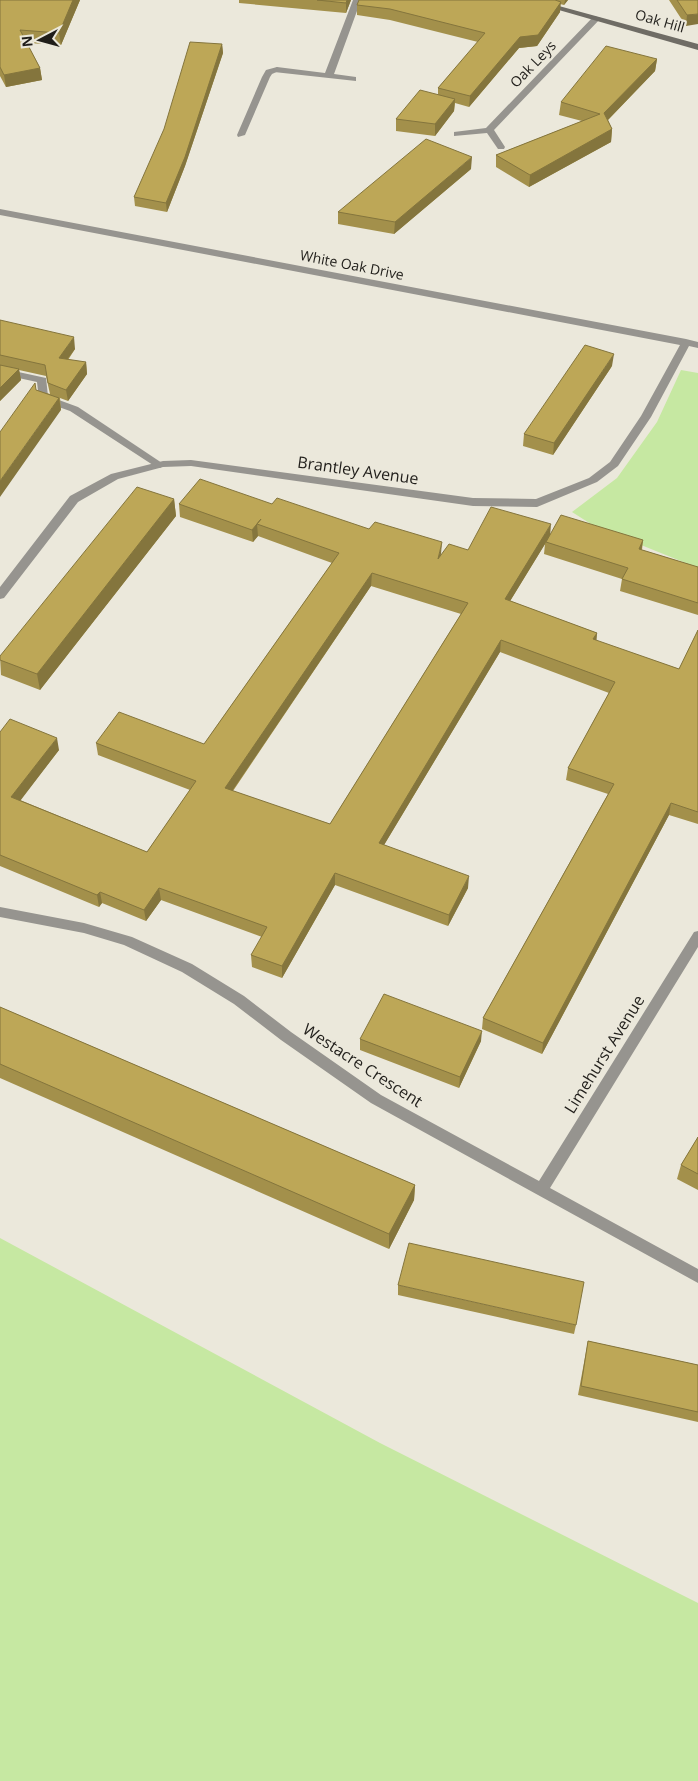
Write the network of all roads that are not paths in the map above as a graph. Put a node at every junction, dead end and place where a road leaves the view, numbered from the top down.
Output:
1 (358, 0) edge
2 (528, 0) edge
3 (597, 18) junction
4 (698, 47) edge
5 (329, 74) junction
6 (352, 79) dead end
7 (490, 130) junction
8 (457, 134) dead end
9 (241, 135) dead end
10 (500, 147) dead end
11 (0, 212) edge
12 (686, 342) junction
13 (698, 346) edge
14 (0, 371) edge
15 (160, 465) junction
16 (0, 594) edge
17 (0, 912) edge
18 (696, 944) edge
19 (541, 1190) junction
20 (698, 1276) edge

1 - 5 street
2 - 3 street, Oak Hill
3 - 4 street, Oak Hill
3 - 7 street, Oak Leys
5 - 6 street
5 - 9 street
7 - 8 street
7 - 10 street
11 - 12 street, White Oak Drive
12 - 13 street, White Oak Drive
12 - 15 street, Brantley Avenue
14 - 15 street
15 - 16 street, Brantley Avenue
17 - 19 street, Westacre Crescent
18 - 19 street, Limehurst Avenue
19 - 20 street, Westacre Crescent

